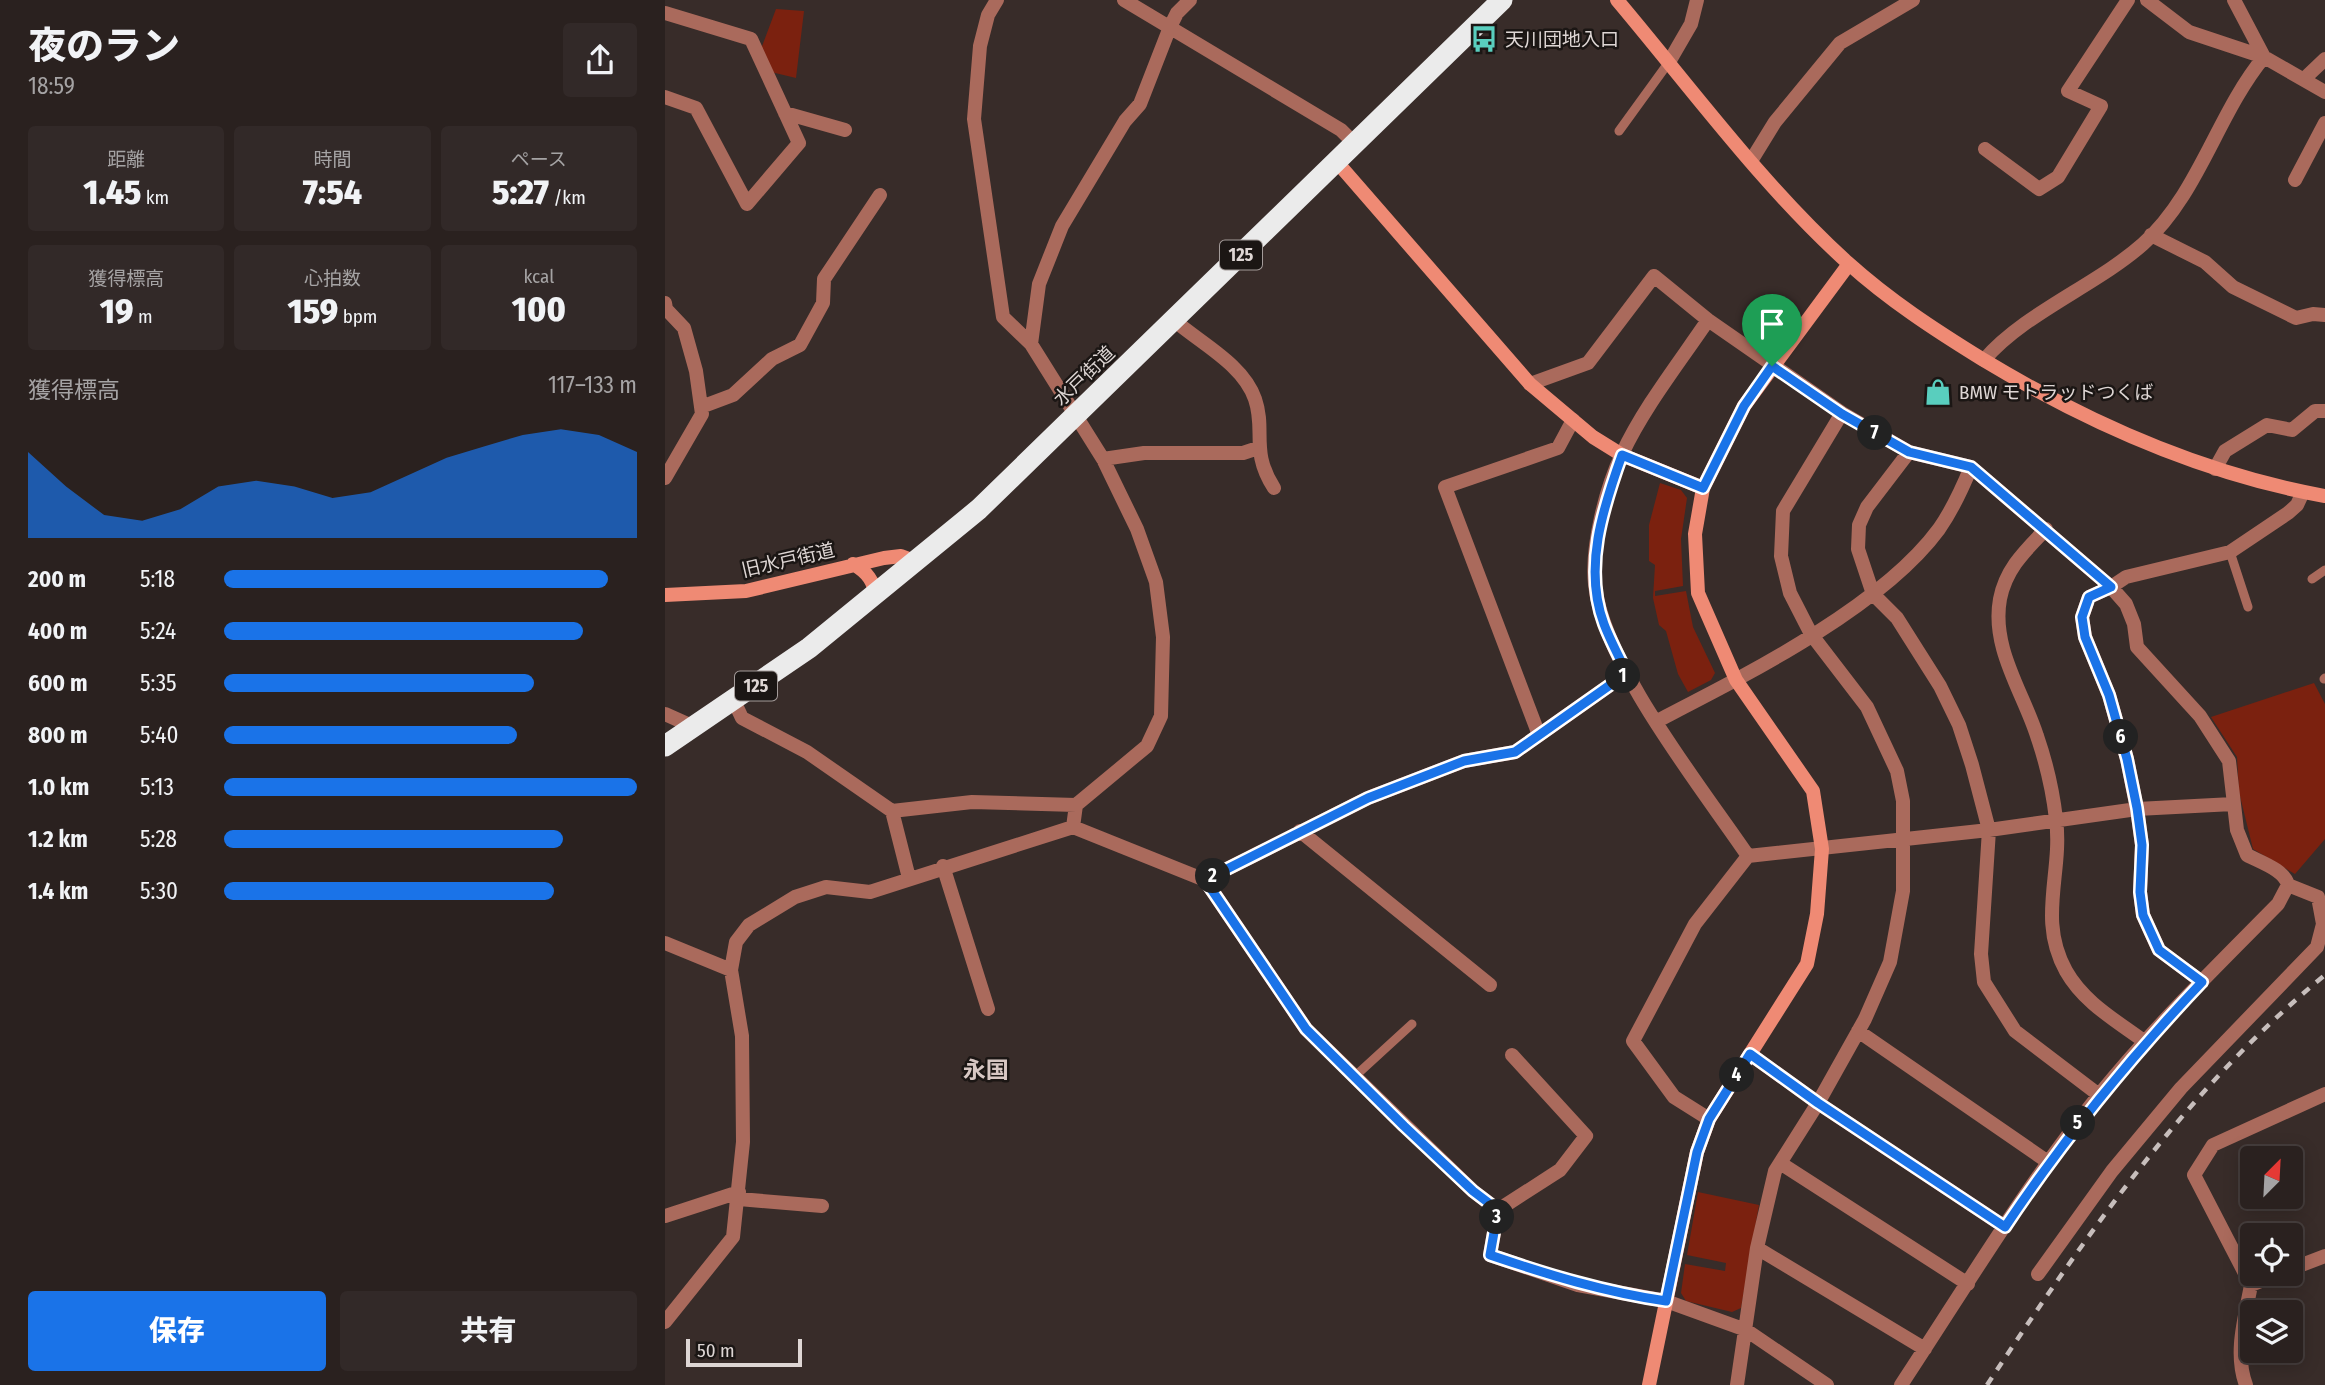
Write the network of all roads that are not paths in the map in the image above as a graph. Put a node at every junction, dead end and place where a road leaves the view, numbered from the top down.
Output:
1 (997, 0) edge
2 (1123, 0) edge
3 (1190, 0) edge
4 (1502, 0) edge
5 (1617, 0) edge
6 (1697, 0) edge
7 (1913, 0) edge
8 (2128, 0) edge
9 (2147, 0) edge
10 (2235, 0) edge
11 (665, 13) edge
12 (1170, 27) junction
13 (2264, 57) junction
14 (2325, 59) edge
15 (1669, 62) junction
16 (2304, 79) junction
17 (2325, 92) edge
18 (665, 97) edge
19 (785, 113) junction
20 (2325, 123) edge
21 (845, 130) dead end
22 (1619, 131) dead end
23 (1354, 143) junction
24 (1985, 149) dead end
25 (1336, 161) junction
26 (1751, 161) junction
27 (2295, 180) dead end
28 (880, 195) dead end
29 (2151, 235) junction
30 (1849, 264) junction
31 (665, 307) edge
32 (2325, 315) edge
33 (1174, 320) junction
34 (1708, 320) junction
35 (1031, 344) junction
36 (1984, 360) junction
37 (1772, 366) junction
38 (1530, 384) junction
39 (701, 407) junction
40 (2325, 411) edge
41 (1842, 414) junction
42 (1076, 415) junction
43 (1573, 420) junction
44 (1258, 449) junction
45 (1909, 452) junction
46 (1622, 455) junction
47 (1103, 459) junction
48 (1971, 467) junction
49 (2215, 469) junction
50 (665, 478) edge
51 (1274, 488) dead end
52 (1703, 488) junction
53 (2303, 492) junction
54 (2325, 496) edge
55 (2046, 529) junction
56 (2230, 552) junction
57 (917, 562) junction
58 (853, 564) junction
59 (2325, 570) edge
60 (2312, 579) dead end
61 (2111, 587) junction
62 (1873, 594) junction
63 (665, 595) edge
64 (874, 596) junction
65 (2248, 607) dead end
66 (1811, 634) junction
67 (1627, 673) junction
68 (1736, 680) junction
69 (734, 701) junction
70 (665, 714) edge
71 (1657, 720) junction
72 (694, 727) junction
73 (1539, 736) junction
74 (665, 746) edge
75 (2233, 804) junction
76 (1076, 805) junction
77 (2137, 808) junction
78 (892, 811) junction
79 (2057, 821) junction
80 (1073, 827) junction
81 (1989, 830) junction
82 (1300, 831) junction
83 (1902, 840) junction
84 (1822, 849) junction
85 (1748, 856) junction
86 (943, 866) junction
87 (909, 878) junction
88 (1205, 880) junction
89 (2288, 885) junction
90 (665, 943) edge
91 (731, 970) junction
92 (2202, 982) junction
93 (1490, 985) dead end
94 (988, 1009) dead end
95 (1412, 1024) dead end
96 (1858, 1031) junction
97 (2145, 1042) junction
98 (1750, 1054) junction
99 (1511, 1055) dead end
100 (1353, 1078) junction
101 (2325, 1094) edge
102 (2099, 1095) junction
103 (1818, 1103) junction
104 (1709, 1119) junction
105 (2048, 1162) junction
106 (1780, 1163) junction
107 (739, 1195) junction
108 (822, 1206) dead end
109 (1498, 1210) junction
110 (665, 1216) edge
111 (2005, 1227) junction
112 (1757, 1248) junction
113 (2325, 1256) edge
114 (2240, 1264) edge
115 (2303, 1264) edge
116 (2038, 1274) dead end
117 (1968, 1284) junction
118 (2251, 1286) edge
119 (1666, 1301) junction
120 (665, 1322) edge
121 (1746, 1330) junction
122 (1925, 1349) junction
123 (1649, 1385) edge
124 (1737, 1385) edge
125 (1827, 1385) edge
126 (1901, 1385) edge
127 (2246, 1385) edge

1 - 35 street
2 - 12 street
3 - 12 street
4 - 23 highway, 水戸街道 / 125
5 - 15 street
6 - 15 street
7 - 26 street
8 - 24 street
9 - 13 street
10 - 13 street
11 - 19 street
12 - 23 street
12 - 35 street
13 - 16 street
13 - 29 street
14 - 16 street
15 - 22 lane
15 - 26 street
16 - 17 street
18 - 19 street
19 - 21 street
20 - 27 street
23 - 25 highway, 水戸街道 / 125
25 - 33 highway, 水戸街道 / 125
25 - 38 street
26 - 30 street
28 - 39 street
29 - 32 street
29 - 36 street
30 - 36 street
30 - 37 street
31 - 39 street
33 - 42 highway, 水戸街道 / 125
33 - 44 street
34 - 37 street
34 - 38 street
34 - 46 street
35 - 42 street
36 - 49 street
37 - 41 street
37 - 52 street
38 - 43 street
39 - 50 street
40 - 49 street
41 - 45 street
41 - 66 street
42 - 47 street
42 - 57 highway, 水戸街道 / 125
43 - 46 street
43 - 73 street
44 - 47 street
44 - 51 street
45 - 48 street
45 - 62 street
46 - 52 street
46 - 67 street
47 - 76 street
48 - 55 street
48 - 62 street
49 - 53 street
52 - 68 street
53 - 54 street
53 - 56 street
55 - 61 street
55 - 79 street
56 - 61 street
56 - 65 lane
57 - 58 street, 旧水戸街道
57 - 64 highway, 水戸街道 / 125
58 - 63 street, 旧水戸街道
58 - 64 street
59 - 60 lane
61 - 75 street
61 - 77 street
62 - 66 street
62 - 81 street
64 - 69 highway, 水戸街道 / 125
66 - 68 street
66 - 83 street
67 - 71 street
67 - 73 street
68 - 71 street
68 - 84 street
69 - 72 highway, 水戸街道 / 125
69 - 78 street
70 - 72 street
71 - 85 street
72 - 74 highway, 水戸街道 / 125
73 - 82 street
75 - 77 street
75 - 89 street
76 - 78 street
76 - 80 street
77 - 79 street
77 - 92 street
78 - 87 street
79 - 81 street
79 - 97 street
80 - 86 street
80 - 88 street
81 - 83 street
81 - 102 street
82 - 88 street
82 - 93 street
83 - 84 street
83 - 96 street
84 - 85 street
84 - 98 street
85 - 104 street
86 - 87 street
86 - 94 street
87 - 91 street
88 - 100 street
89 - 92 street
89 - 116 street
90 - 91 street
91 - 107 street
92 - 97 street
95 - 100 lane
96 - 103 street
96 - 105 street
97 - 102 street
98 - 103 street
98 - 104 street
99 - 109 street
100 - 109 street
101 - 114 street
102 - 105 street
103 - 106 street
103 - 111 street
104 - 119 street
105 - 111 street
106 - 112 street
106 - 117 street
107 - 108 street
107 - 110 street
107 - 120 street
109 - 119 street
111 - 117 street
112 - 121 street
112 - 122 street
113 - 115 street
117 - 122 street
118 - 127 street
119 - 121 street
119 - 123 street
121 - 124 street
121 - 125 street
122 - 126 street

